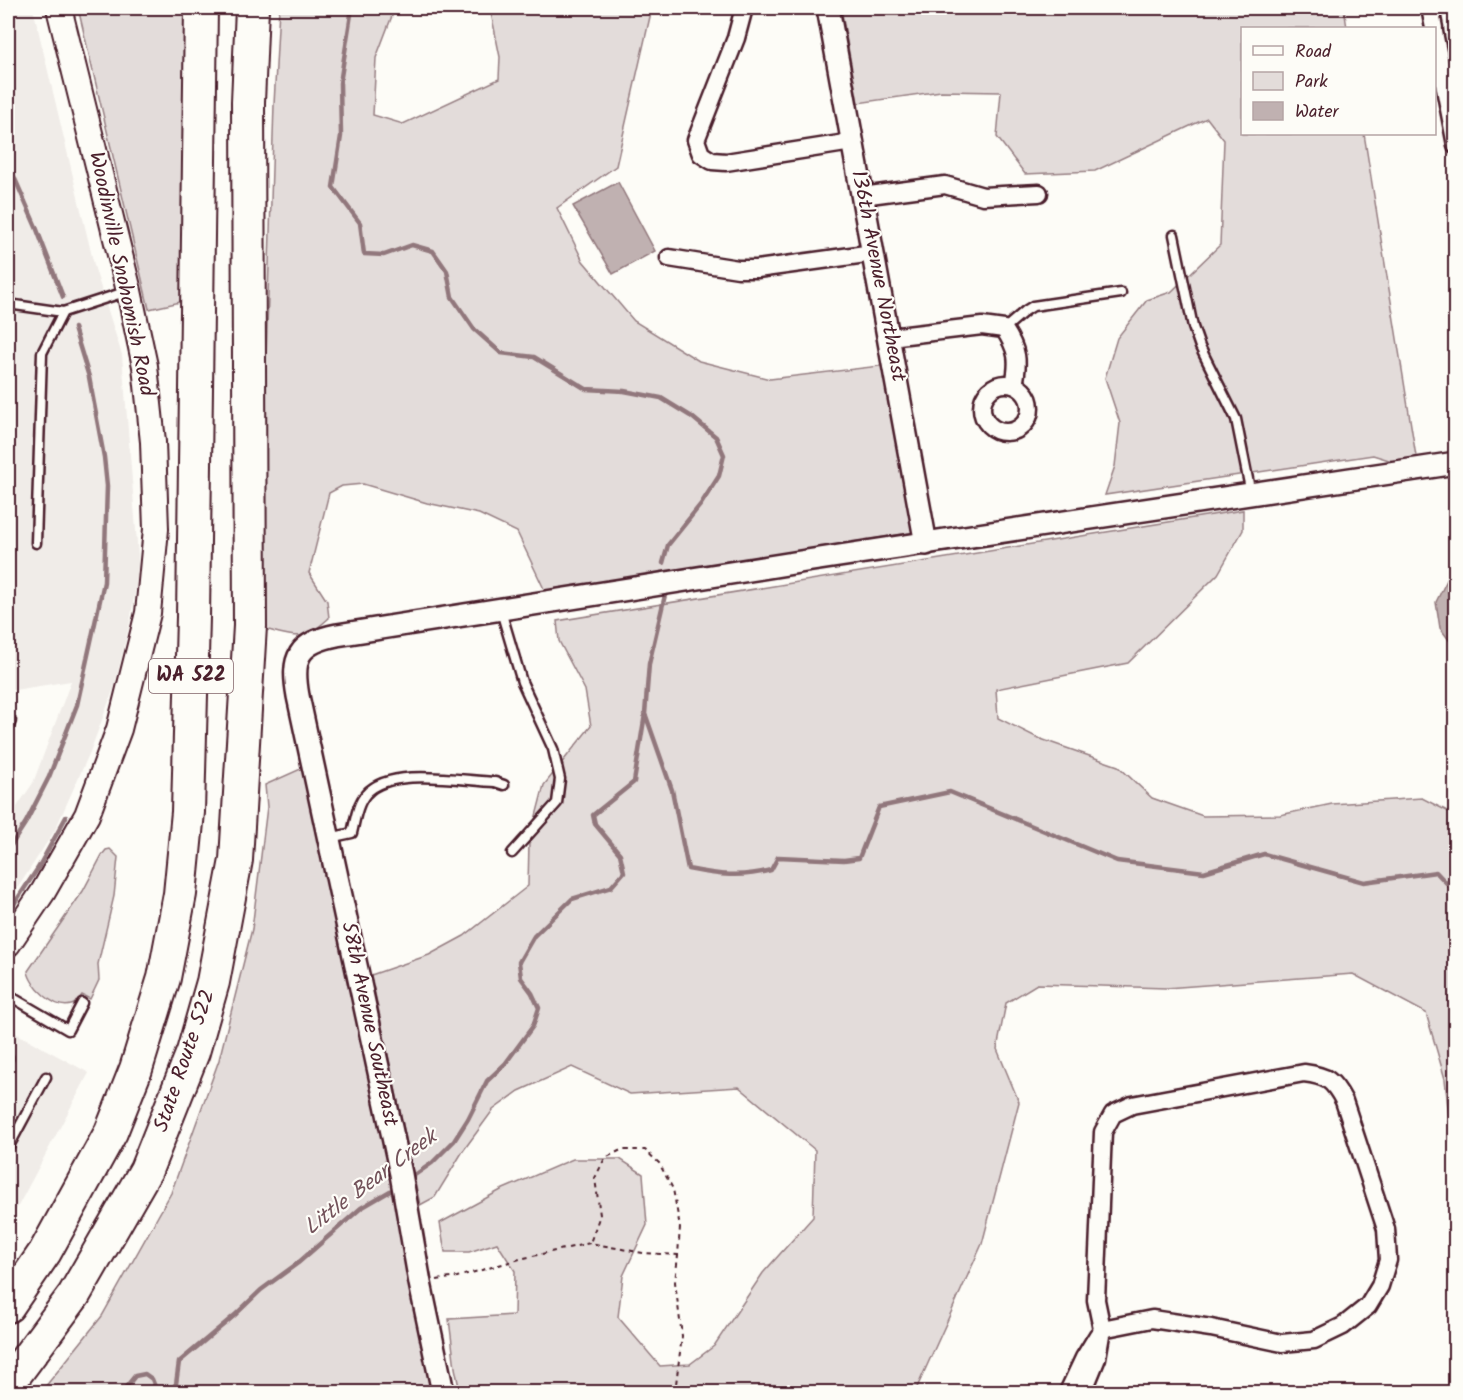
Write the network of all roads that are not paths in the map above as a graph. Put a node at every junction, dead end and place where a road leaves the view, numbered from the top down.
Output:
1 (59, 8) edge
2 (201, 8) edge
3 (252, 8) edge
4 (744, 8) edge
5 (828, 8) edge
6 (1430, 8) edge
7 (1433, 27) edge
8 (1436, 41) edge
9 (852, 142) junction
10 (1455, 145) edge
11 (1039, 193) dead end
12 (862, 196) junction
13 (1174, 235) dead end
14 (873, 253) junction
15 (669, 258) dead end
16 (129, 291) junction
17 (1120, 293) dead end
18 (8, 304) edge
19 (63, 312) junction
20 (1004, 329) junction
21 (890, 337) junction
22 (1014, 385) dead end
23 (1455, 463) edge
24 (1251, 494) junction
25 (36, 543) dead end
26 (926, 544) junction
27 (501, 611) junction
28 (247, 672) junction
29 (191, 673) junction
30 (8, 720) edge
31 (8, 728) edge
32 (504, 785) dead end
33 (329, 838) junction
34 (512, 853) dead end
35 (8, 944) edge
36 (8, 995) edge
37 (82, 1003) dead end
38 (46, 1077) dead end
39 (8, 1148) edge
40 (8, 1306) edge
41 (1102, 1329) junction
42 (8, 1384) edge
43 (443, 1392) edge
44 (1068, 1392) edge
45 (1083, 1392) edge

1 - 16 main road, Woodinville Snohomish Road
2 - 29 highway, WA 522
3 - 28 highway, State Route 522 / WA 522
4 - 9 street
5 - 9 street, 136th Avenue Northeast
6 - 7 street
8 - 10 street
9 - 12 street, 136th Avenue Northeast
11 - 12 street
12 - 14 street, 136th Avenue Northeast
13 - 24 lane
14 - 15 street
14 - 21 street, 136th Avenue Northeast
16 - 19 lane
16 - 35 main road, Woodinville Snohomish Road
17 - 20 lane
18 - 19 lane
19 - 25 lane
20 - 21 street
20 - 22 street
21 - 26 street, 136th Avenue Northeast
23 - 24 street
24 - 26 street
26 - 27 street
27 - 33 street, 58th Avenue Southeast
27 - 34 lane
28 - 29 lane
28 - 42 highway, State Route 522 / WA 522
29 - 40 highway, WA 522
30 - 31 lane
32 - 33 lane
33 - 43 street, 58th Avenue Southeast
36 - 37 lane
38 - 39 lane
41 - 41 street
41 - 44 street
41 - 45 street

